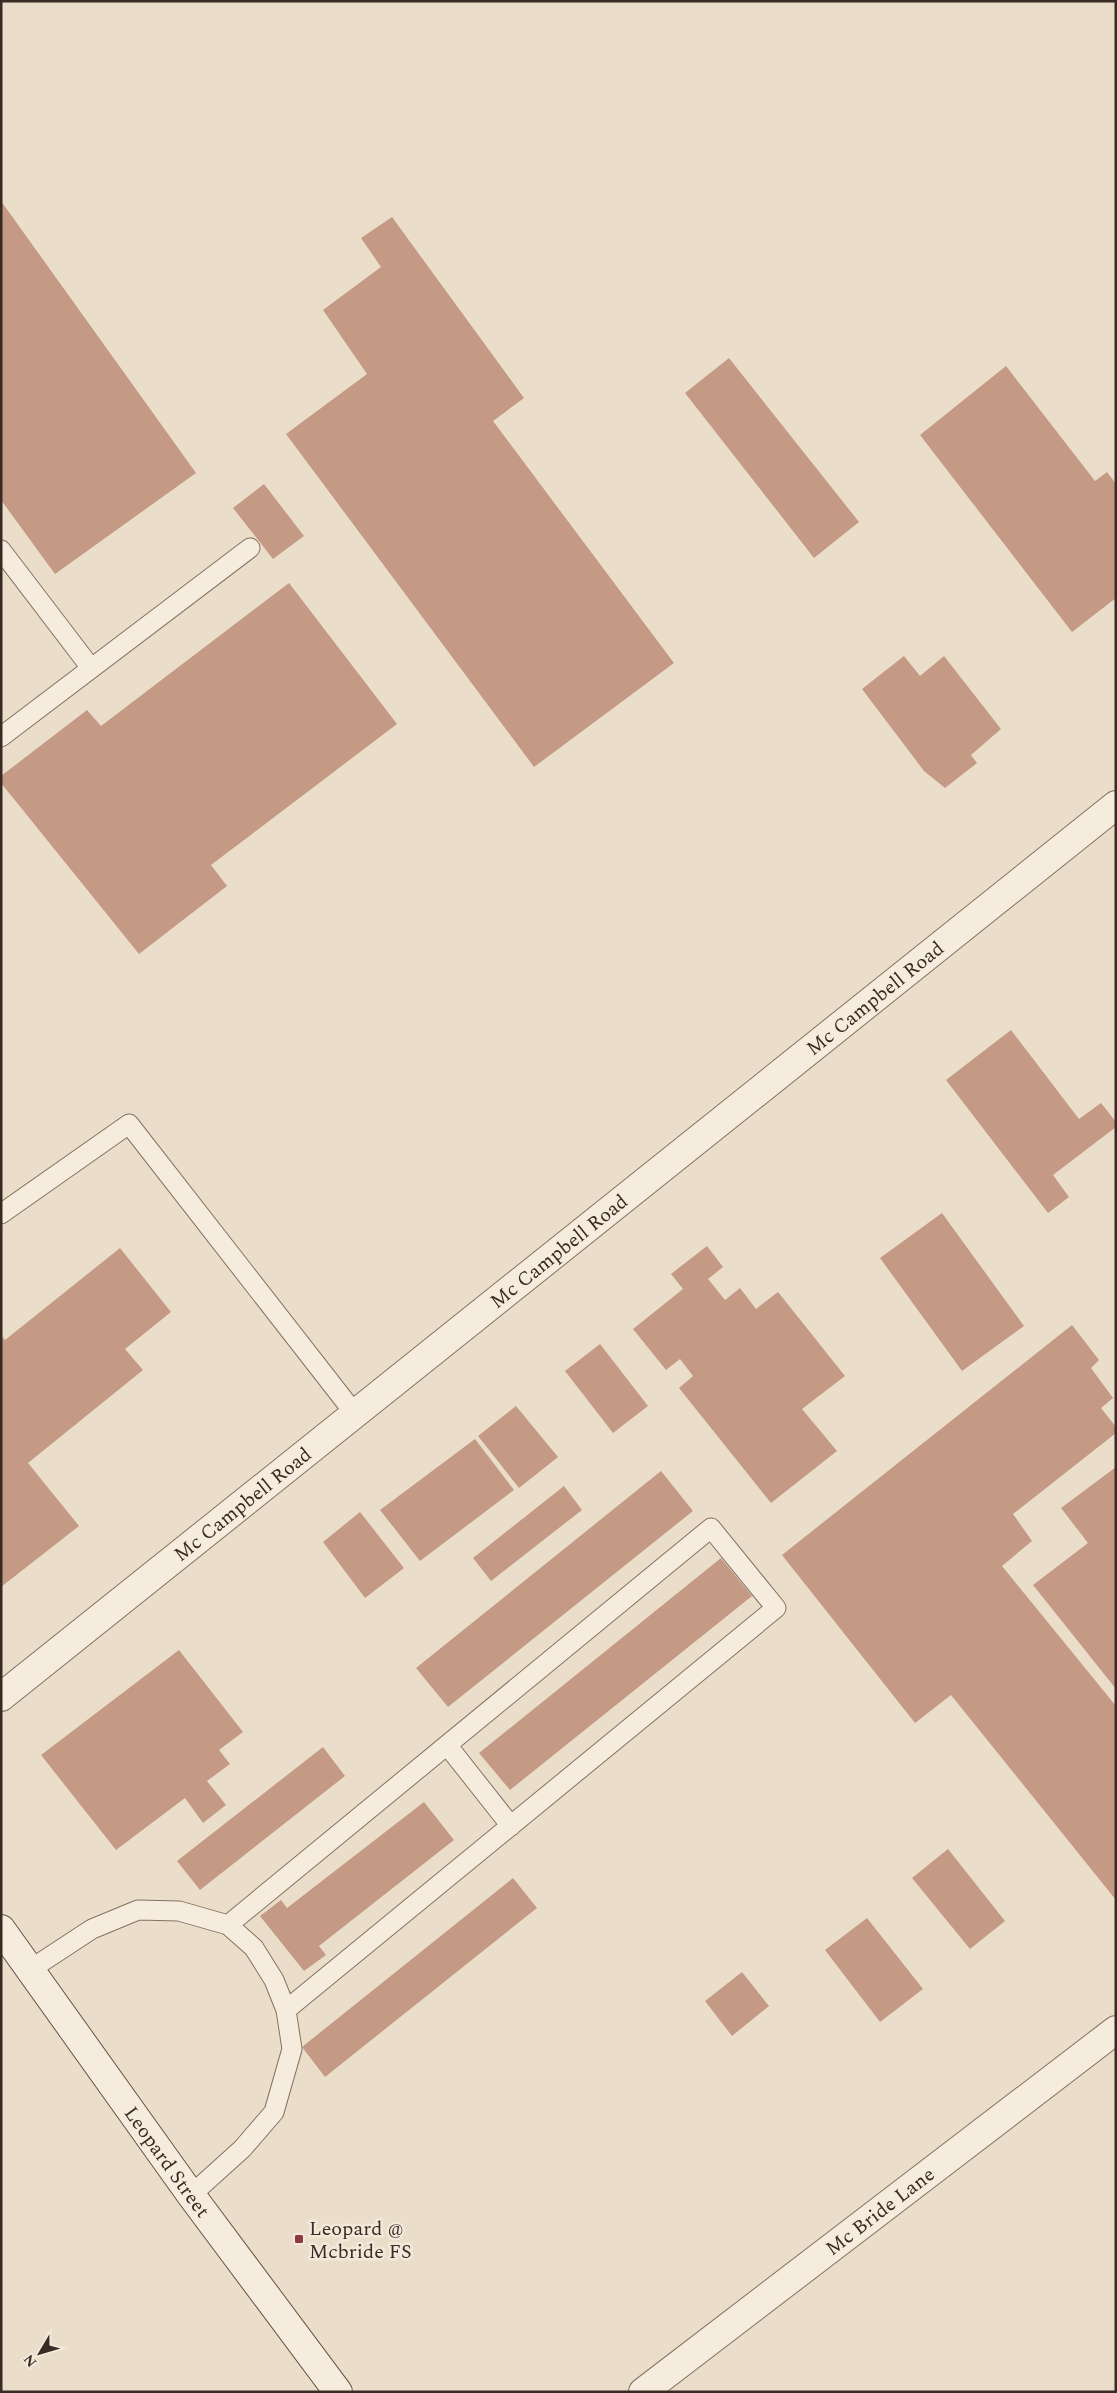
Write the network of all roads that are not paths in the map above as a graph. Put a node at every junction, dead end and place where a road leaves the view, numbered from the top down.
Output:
1 (250, 548) dead end
2 (1, 550) edge
3 (91, 668) junction
4 (1, 737) edge
5 (1116, 805) edge
6 (1, 1214) edge
7 (355, 1414) junction
8 (4, 1690) edge
9 (447, 1745) junction
10 (511, 1826) junction
11 (228, 1925) junction
12 (1, 1929) edge
13 (31, 1969) junction
14 (286, 2010) junction
15 (1116, 2030) edge
16 (191, 2195) junction
17 (338, 2392) edge
18 (643, 2392) edge

1 - 3 lane
2 - 3 lane
3 - 4 lane
5 - 7 street, Mc Campbell Road
6 - 7 lane
7 - 8 street, Mc Campbell Road
9 - 10 lane
9 - 10 lane
9 - 11 lane
10 - 14 lane
11 - 13 lane
11 - 14 lane
12 - 13 street, Leopard Street
13 - 16 street, Leopard Street
14 - 16 lane
15 - 18 street, Mc Bride Lane
16 - 17 street, Leopard Street

